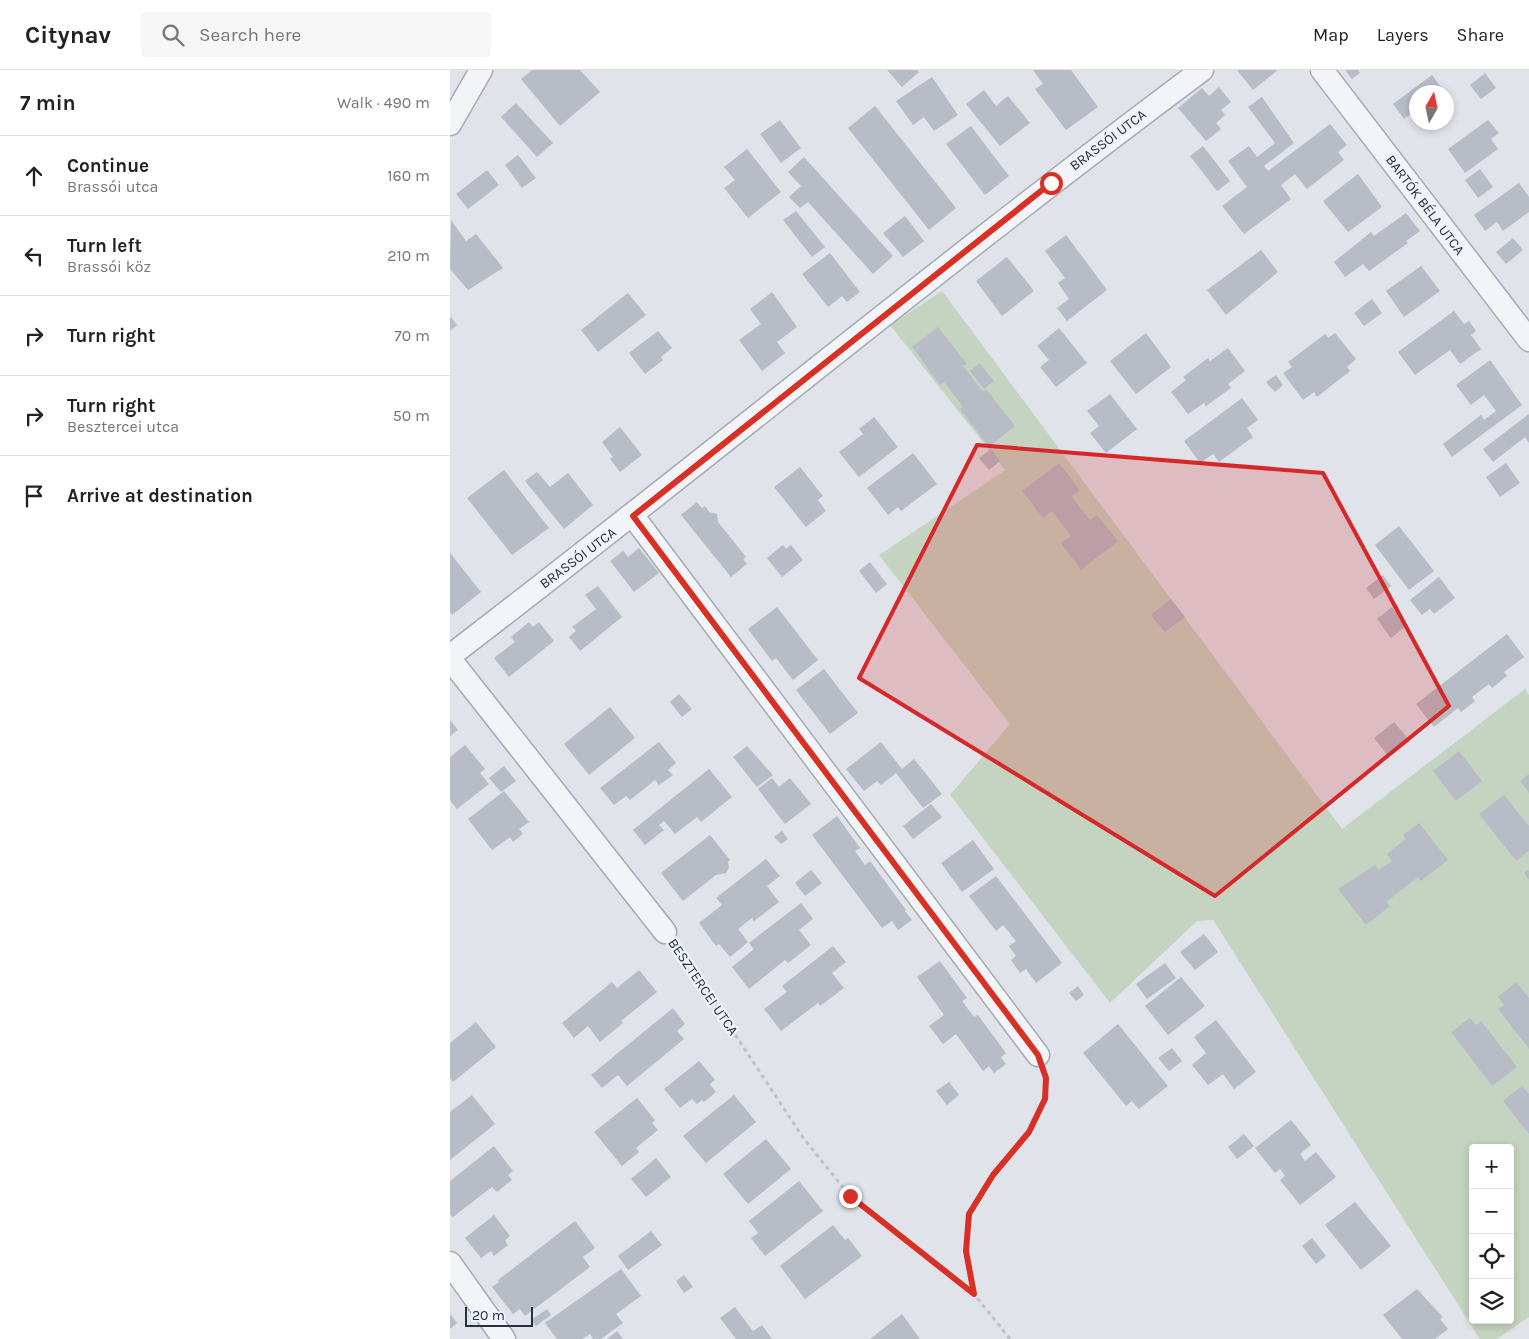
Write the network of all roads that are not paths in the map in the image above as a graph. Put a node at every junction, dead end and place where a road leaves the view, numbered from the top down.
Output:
1 (481, 70) edge
2 (1202, 70) edge
3 (1322, 70) edge
4 (450, 124) edge
5 (1529, 340) edge
6 (633, 516) junction
7 (450, 657) edge
8 (665, 932) road end
9 (1038, 1055) road end
10 (450, 1263) edge
11 (504, 1339) edge

1 - 4 street
2 - 6 street, BRASSÓI UTCA
3 - 5 street, BARTÓK BÉLA UTCA
6 - 7 street, BRASSÓI UTCA
6 - 9 street
7 - 8 street, BESZTERCEI UTCA
10 - 11 street

